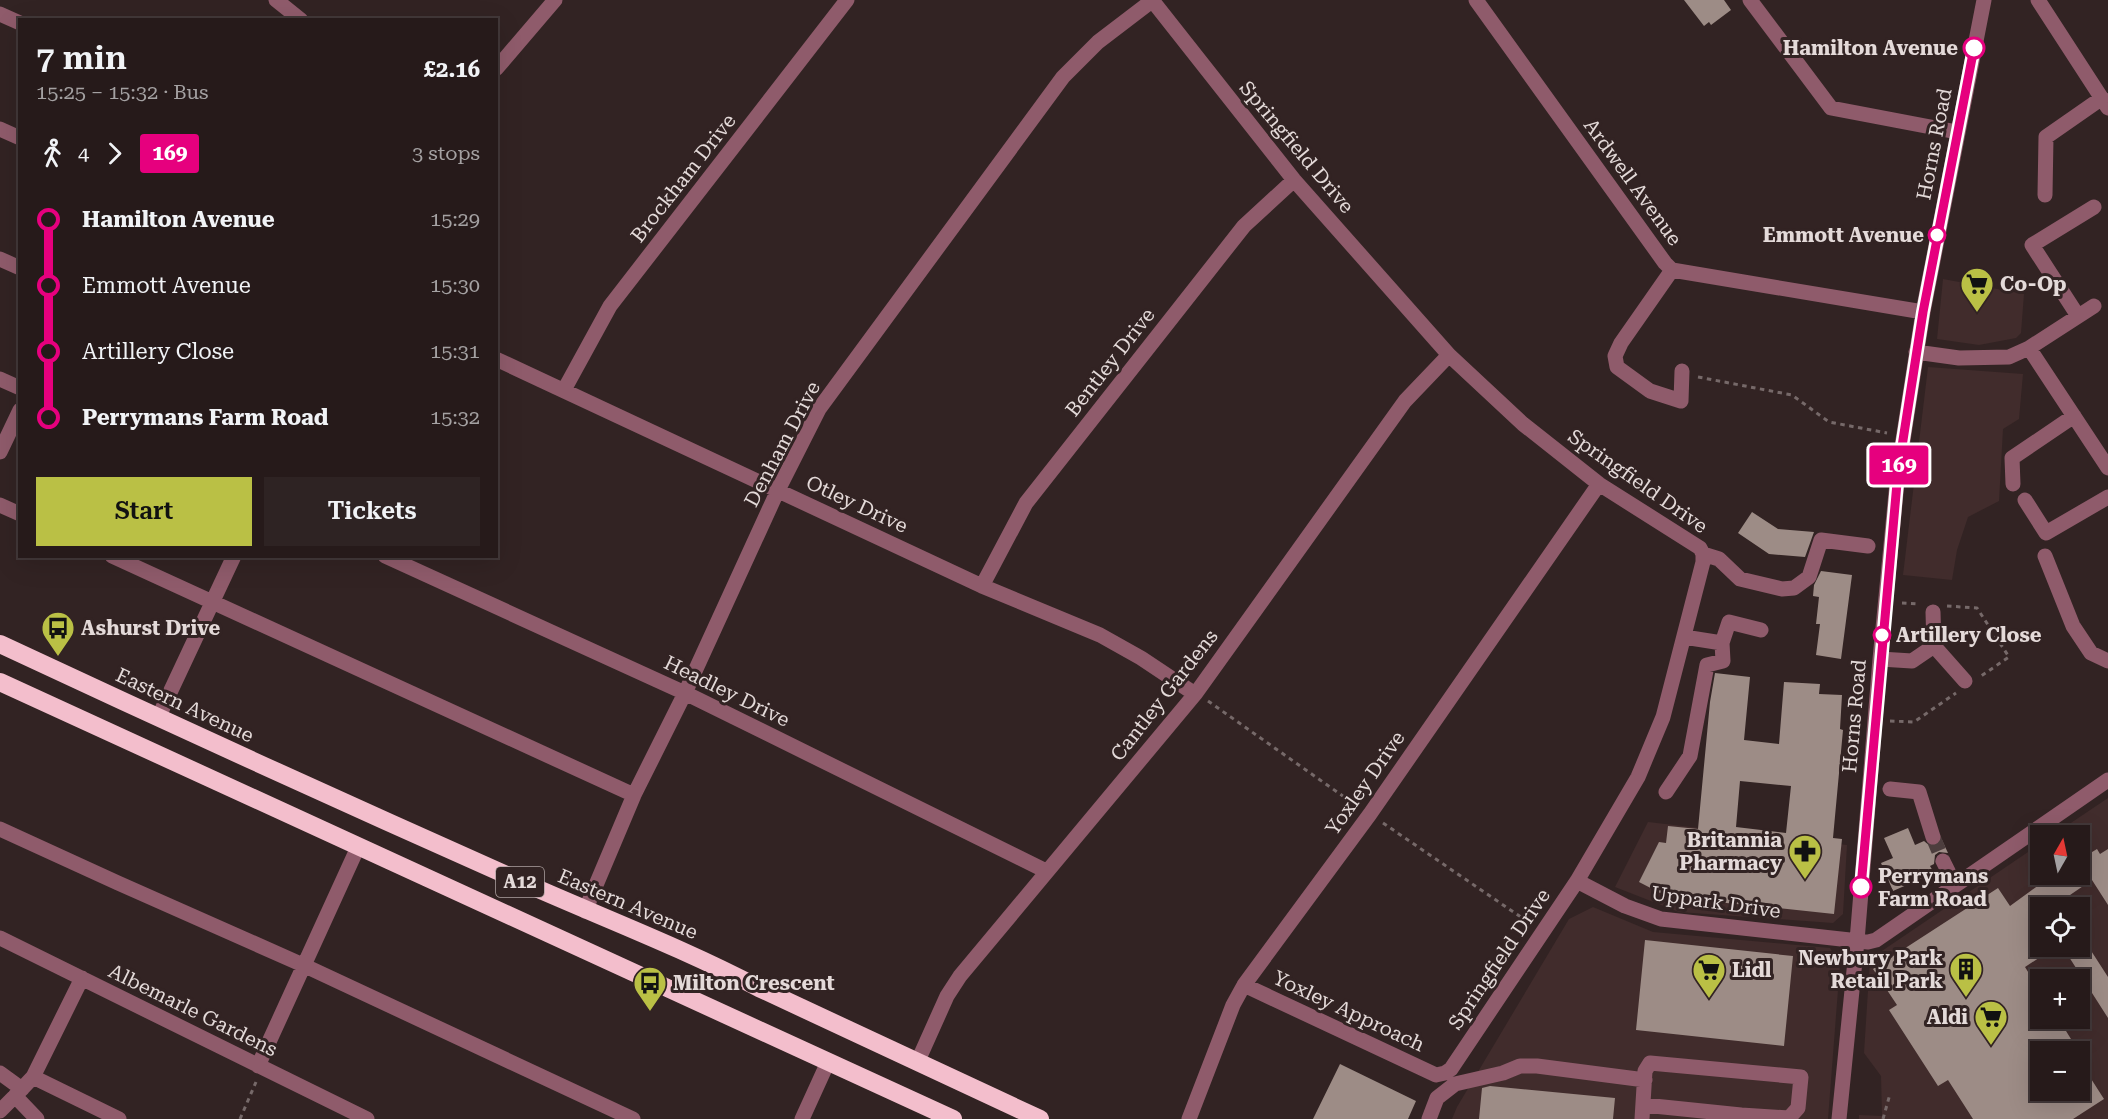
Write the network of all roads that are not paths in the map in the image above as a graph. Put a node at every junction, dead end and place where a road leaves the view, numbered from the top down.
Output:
1 (276, 0) edge
2 (555, 0) edge
3 (847, 0) edge
4 (1152, 0) edge
5 (1476, 0) edge
6 (1750, 0) edge
7 (1984, 0) edge
8 (2038, 0) edge
9 (0, 14) edge
10 (298, 18) edge
11 (18, 22) edge
12 (498, 67) edge
13 (2105, 103) edge
14 (0, 129) edge
15 (1957, 132) junction
16 (18, 137) edge
17 (1294, 180) junction
18 (2045, 195) dead end
19 (2094, 207) dead end
20 (0, 259) edge
21 (18, 267) edge
22 (1672, 270) junction
23 (2094, 306) dead end
24 (1923, 312) junction
25 (2079, 316) junction
26 (2029, 348) junction
27 (1916, 352) junction
28 (1449, 355) junction
29 (498, 359) edge
30 (1682, 377) road end
31 (0, 379) edge
32 (18, 387) edge
33 (564, 390) junction
34 (18, 414) edge
35 (2074, 416) junction
36 (0, 452) edge
37 (2108, 468) edge
38 (1599, 484) junction
39 (2013, 484) dead end
40 (778, 490) junction
41 (2108, 497) edge
42 (2025, 500) dead end
43 (0, 505) edge
44 (18, 513) edge
45 (1868, 546) dead end
46 (1703, 554) junction
47 (2045, 556) dead end
48 (116, 558) edge
49 (233, 558) edge
50 (389, 558) edge
51 (982, 586) junction
52 (212, 602) junction
53 (1933, 612) dead end
54 (1761, 630) dead end
55 (1684, 637) junction
56 (1722, 643) junction
57 (0, 644) edge
58 (1934, 646) junction
59 (1880, 659) junction
60 (2108, 661) edge
61 (1965, 681) dead end
62 (0, 682) edge
63 (685, 693) junction
64 (1195, 694) junction
65 (158, 718) junction
66 (2108, 780) edge
67 (1890, 789) dead end
68 (1666, 792) dead end
69 (634, 795) junction
70 (0, 829) edge
71 (1933, 837) tunnel mouth
72 (358, 847) junction
73 (1943, 861) tunnel mouth
74 (1046, 871) junction
75 (1577, 880) junction
76 (1955, 885) junction
77 (585, 911) junction
78 (0, 938) edge
79 (1857, 941) junction
80 (303, 965) junction
81 (82, 978) junction
82 (1244, 985) junction
83 (828, 1062) junction
84 (917, 1063) junction
85 (260, 1067) junction
86 (0, 1073) edge
87 (1436, 1075) joint
88 (33, 1077) junction
89 (1645, 1080) junction
90 (19, 1092) junction
91 (0, 1111) edge
92 (1643, 1112) edge
93 (1741, 1117) edge
94 (38, 1119) edge
95 (119, 1119) edge
96 (367, 1119) edge
97 (633, 1119) edge
98 (802, 1119) edge
99 (953, 1119) edge
100 (1040, 1119) edge
101 (1189, 1119) edge
102 (1429, 1119) edge
103 (1839, 1119) edge

1 - 10 street
2 - 12 street
3 - 33 street, Brockham Drive
4 - 17 street, Springfield Drive
4 - 40 street, Denham Drive
5 - 22 street, Ardwell Avenue
6 - 15 street
7 - 15 street, Horns Road
8 - 13 street
9 - 11 street
13 - 18 street
14 - 16 street
15 - 24 street, Horns Road
17 - 28 street, Springfield Drive
17 - 51 street, Bentley Drive
19 - 25 street
20 - 21 street
22 - 24 street, Ardwell Avenue
22 - 30 street
23 - 25 street
24 - 27 street, Horns Road
25 - 26 street
26 - 27 street
26 - 35 street
27 - 59 street, Horns Road
28 - 38 street, Springfield Drive
28 - 64 street, Cantley Gardens
29 - 33 street, Otley Drive
31 - 32 street
33 - 40 street, Otley Drive
34 - 36 street
35 - 37 street
35 - 39 street
38 - 46 street, Springfield Drive
38 - 82 street, Yoxley Drive
40 - 51 street, Otley Drive
40 - 63 street, Denham Drive
41 - 42 street
43 - 44 street
45 - 46 street
46 - 55 street, Springfield Drive
47 - 60 street
48 - 52 street
49 - 52 street
50 - 63 street, Headley Drive
51 - 64 street, Otley Drive
52 - 65 street
52 - 69 street
53 - 58 street
54 - 56 street
55 - 56 street
55 - 75 street, Springfield Drive
56 - 68 street
57 - 65 highway, Eastern Avenue / A12
58 - 59 street
58 - 61 street
59 - 79 street, Horns Road
62 - 72 highway, A12
63 - 69 street, Denham Drive
63 - 74 street, Headley Drive
64 - 74 street, Cantley Gardens
65 - 77 highway, Eastern Avenue / A12
66 - 76 street
67 - 71 street
69 - 77 street, Denham Drive
70 - 80 street
72 - 80 street
72 - 83 highway, A12
73 - 76 street
74 - 84 street, Cantley Gardens
75 - 79 street, Uppark Drive
75 - 87 street, Springfield Drive
76 - 79 street
77 - 84 highway, Eastern Avenue / A12
78 - 81 street, Albemarle Gardens
79 - 103 street, Horns Road
80 - 85 street
80 - 97 street
81 - 85 street, Albemarle Gardens
81 - 88 street
82 - 87 street, Yoxley Approach
82 - 101 street, Yoxley Drive
83 - 98 street
83 - 99 highway, A12
84 - 100 highway, Eastern Avenue / A12
85 - 96 street, Albemarle Gardens
86 - 90 street
88 - 90 street
88 - 95 street
89 - 92 street
89 - 93 street
89 - 102 street
90 - 91 street
90 - 94 street
92 - 93 street

